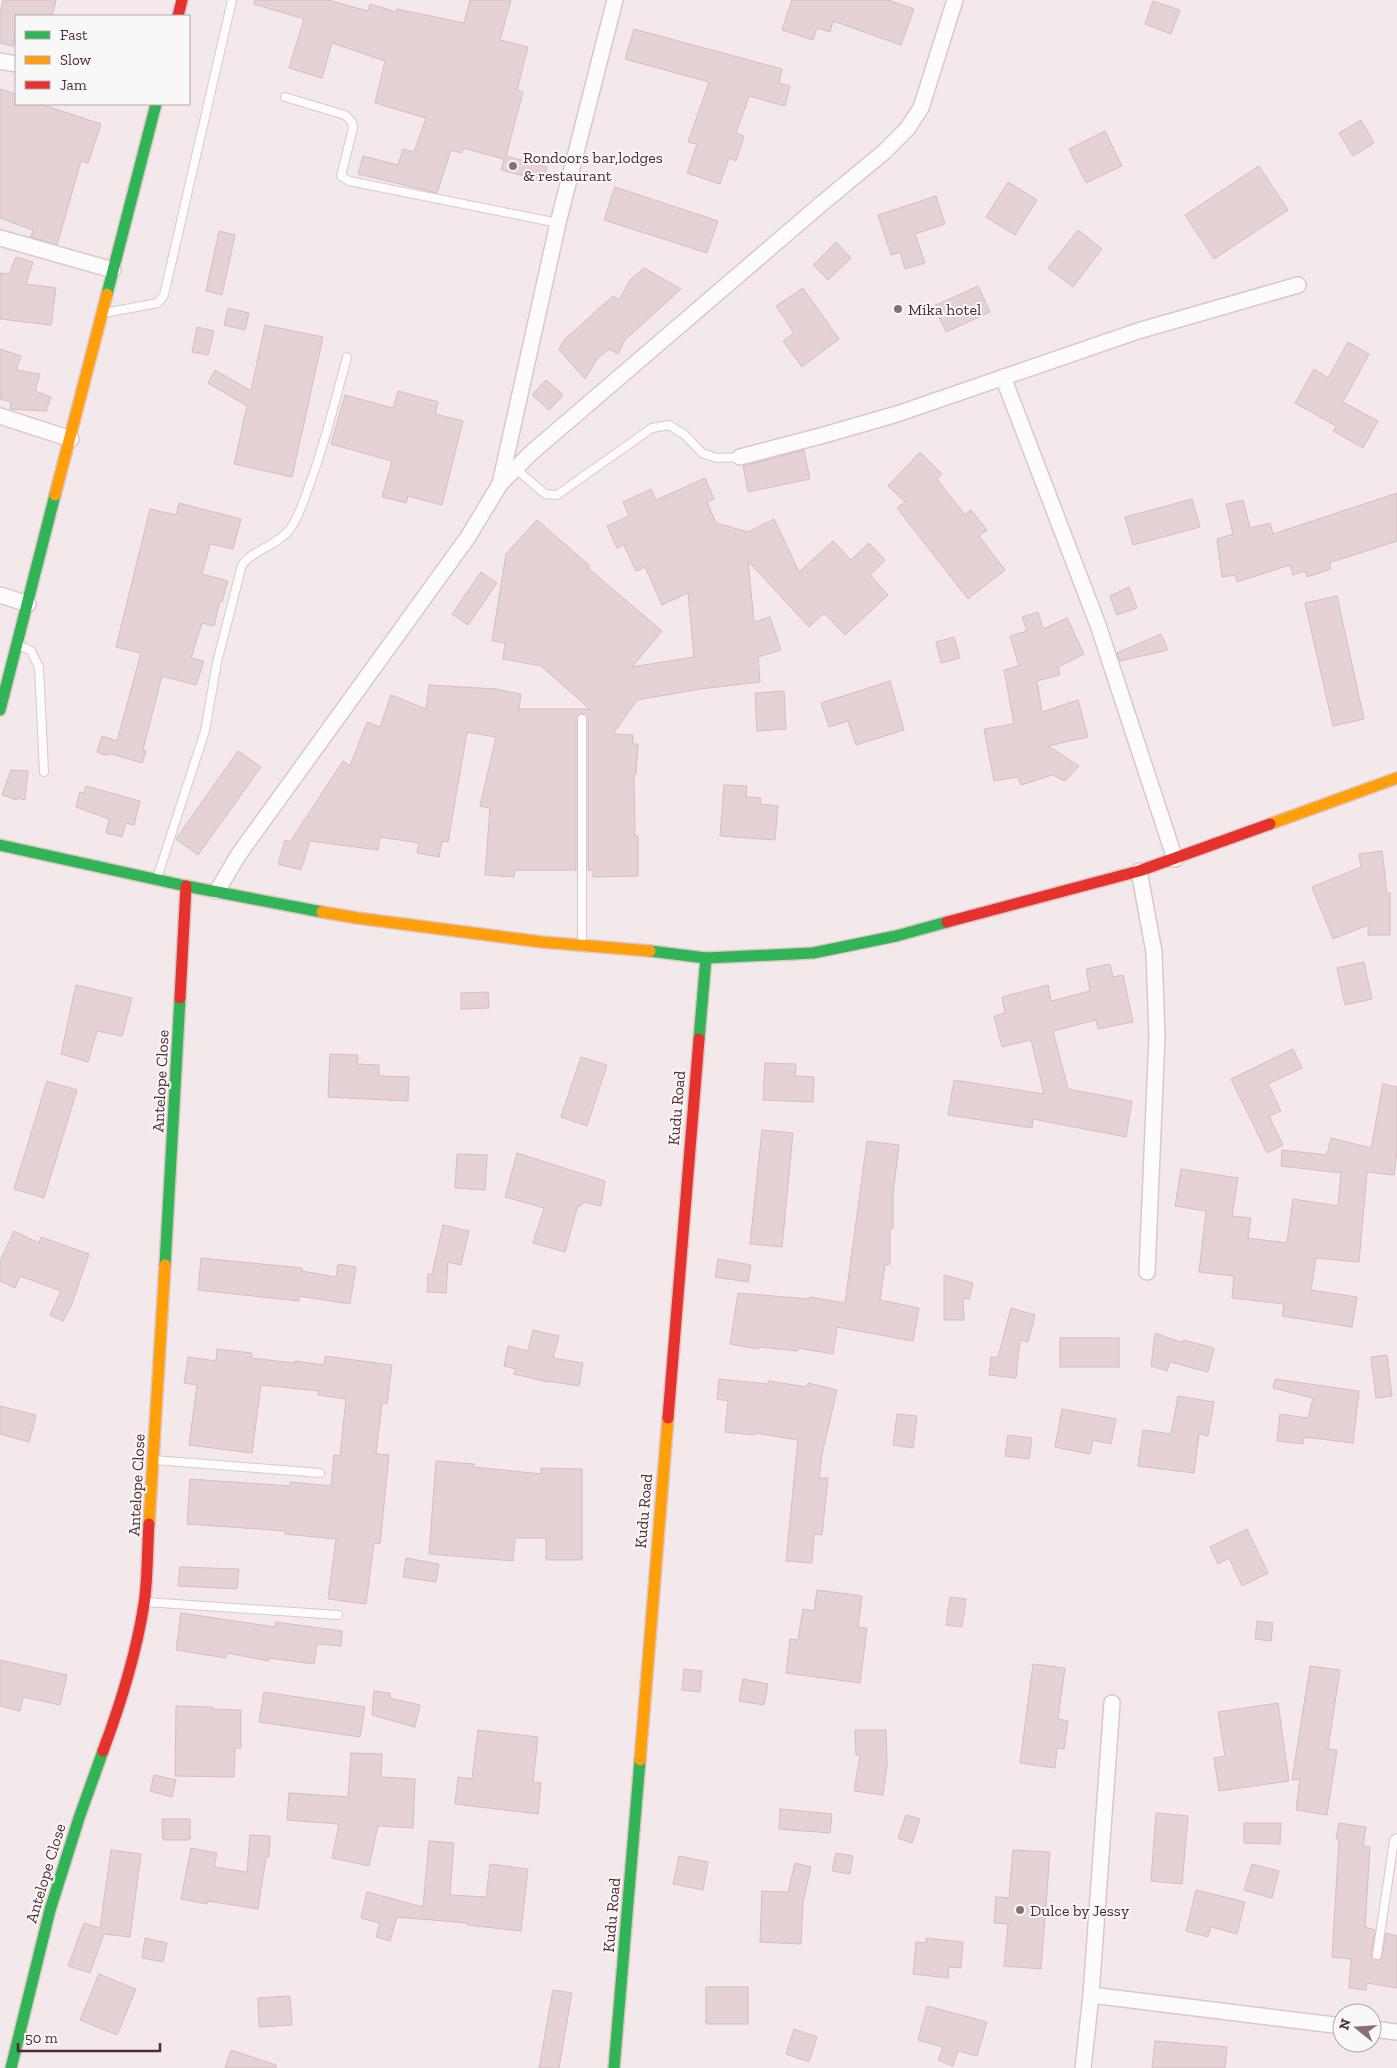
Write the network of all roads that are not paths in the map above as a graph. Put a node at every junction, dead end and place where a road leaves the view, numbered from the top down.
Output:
1 (182, 0) edge
2 (232, 0) edge
3 (615, 0) edge
4 (955, 0) edge
5 (178, 15) edge
6 (0, 60) edge
7 (15, 64) edge
8 (285, 97) dead end
9 (156, 105) edge
10 (558, 223) junction
11 (0, 238) edge
12 (113, 270) junction
13 (1298, 286) dead end
14 (102, 313) junction
15 (347, 357) dead end
16 (1003, 377) junction
17 (0, 416) edge
18 (71, 439) junction
19 (740, 456) joint
20 (516, 469) junction
21 (500, 484) junction
22 (0, 595) edge
23 (28, 604) junction
24 (17, 644) junction
25 (0, 710) edge
26 (582, 719) dead end
27 (44, 772) dead end
28 (1397, 778) edge
29 (0, 845) edge
30 (1175, 859) junction
31 (1140, 871) junction
32 (157, 880) junction
33 (186, 886) junction
34 (217, 891) junction
35 (582, 946) junction
36 (706, 958) junction
37 (1147, 1272) dead end
38 (154, 1460) junction
39 (320, 1472) dead end
40 (144, 1602) junction
41 (338, 1615) dead end
42 (1112, 1703) dead end
43 (1397, 1838) edge
44 (1377, 1955) dead end
45 (1091, 1995) junction
46 (1332, 2025) edge
47 (1382, 2030) edge
48 (1397, 2032) edge
49 (11, 2068) edge
50 (614, 2068) edge
51 (1083, 2068) edge

1 - 5 street
2 - 14 lane
3 - 10 street
4 - 20 street
6 - 7 street
8 - 10 lane
9 - 12 street
10 - 21 street
11 - 12 street
12 - 14 street
13 - 16 street
14 - 18 street
15 - 32 lane
16 - 19 street
16 - 30 street
17 - 18 street
18 - 23 street
19 - 20 lane
20 - 21 street
21 - 34 street
22 - 23 street
23 - 24 street
24 - 25 street
24 - 27 lane
26 - 35 lane
28 - 30 street
29 - 32 street
30 - 31 street
31 - 36 street
31 - 37 street
32 - 33 street
33 - 34 street
33 - 38 street, Antelope Close
34 - 35 street
35 - 36 street
36 - 50 street, Kudu Road
38 - 39 lane
38 - 40 street, Antelope Close
40 - 41 lane
40 - 49 street, Antelope Close
42 - 45 street
43 - 44 lane
45 - 46 street
45 - 51 street
47 - 48 street

